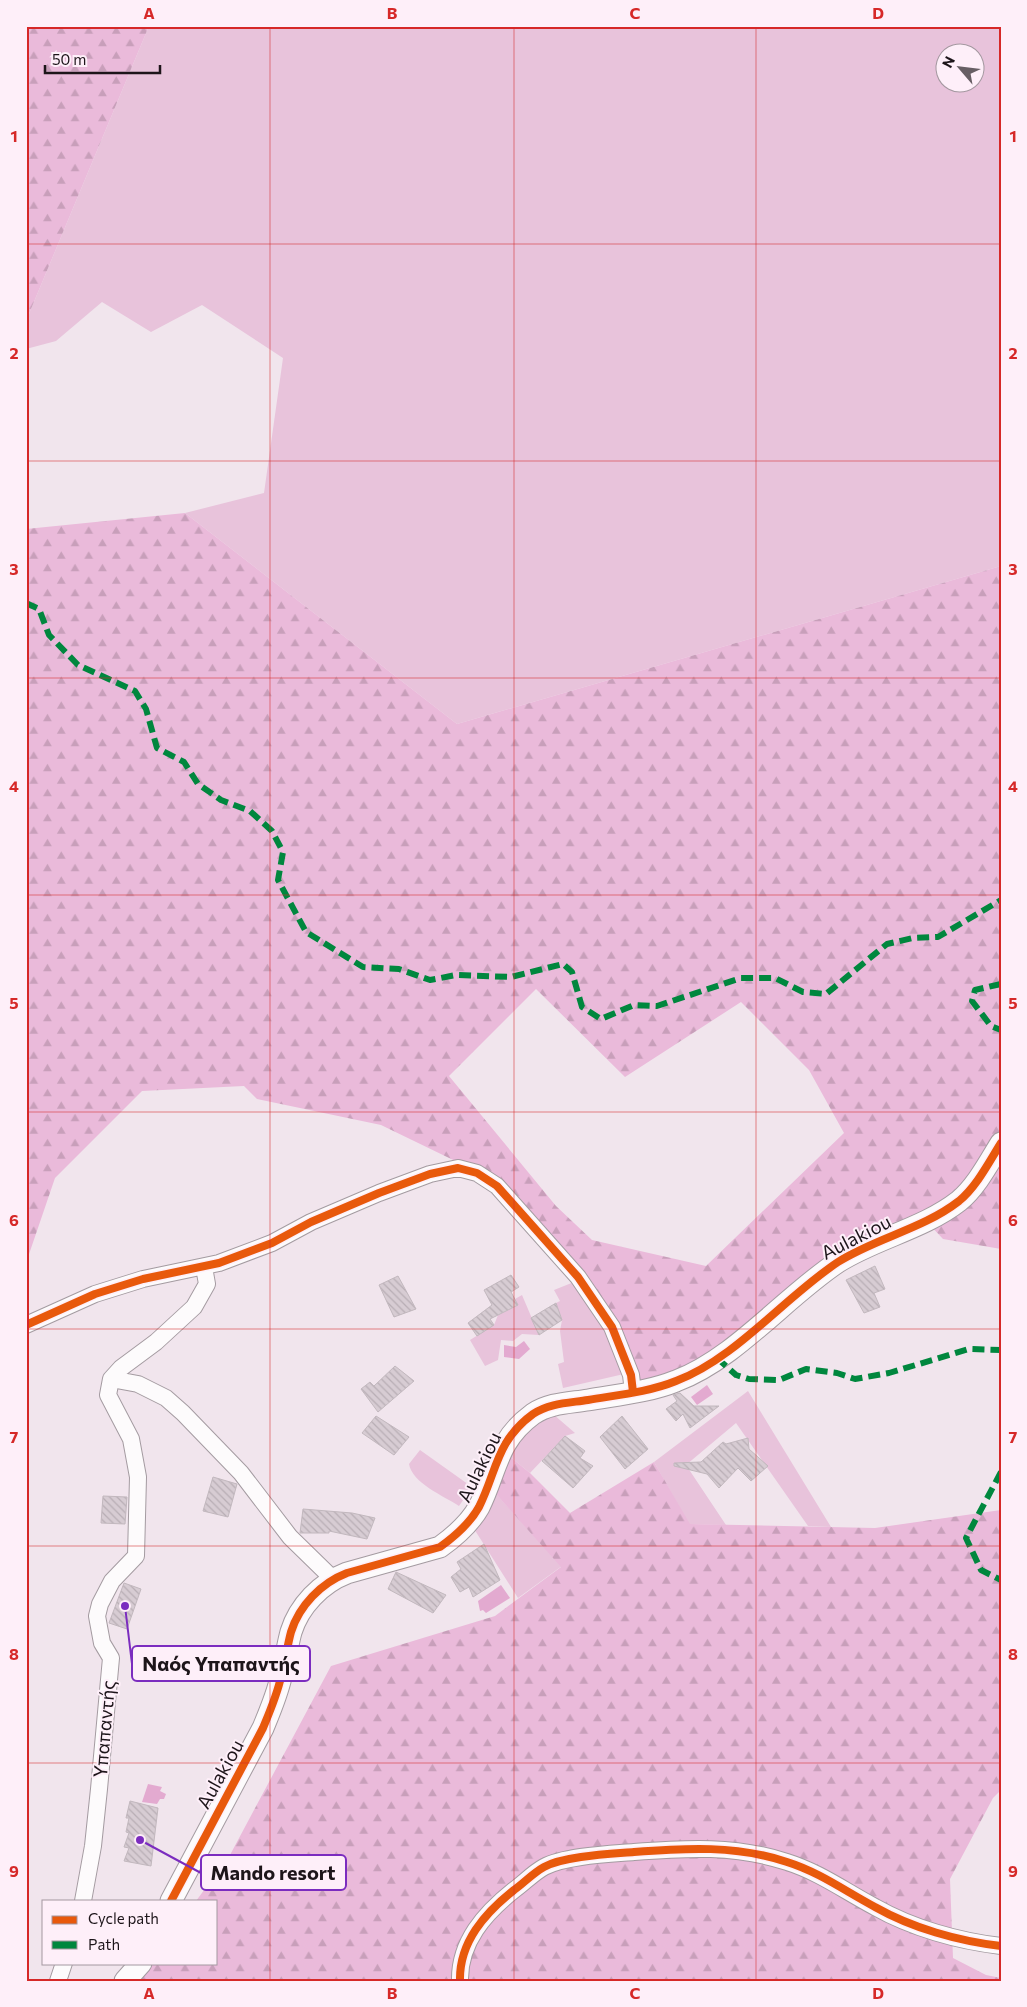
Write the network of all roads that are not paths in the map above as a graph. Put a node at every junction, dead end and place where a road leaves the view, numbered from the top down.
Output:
1 (1001, 1143) edge
2 (204, 1267) junction
3 (26, 1325) edge
4 (111, 1379) junction
5 (633, 1392) junction
6 (332, 1578) junction
7 (83, 1900) edge
8 (172, 1900) edge
9 (1001, 1946) edge
10 (64, 1964) edge
11 (140, 1964) edge
12 (58, 1981) edge
13 (125, 1981) edge
14 (460, 1981) edge

1 - 5 street, Aulakiou
2 - 3 street
2 - 4 street
2 - 5 street
4 - 6 street
4 - 7 street, Υπαπαντής
5 - 6 street, Aulakiou
6 - 8 street, Aulakiou
9 - 14 street
10 - 12 street
11 - 13 street

